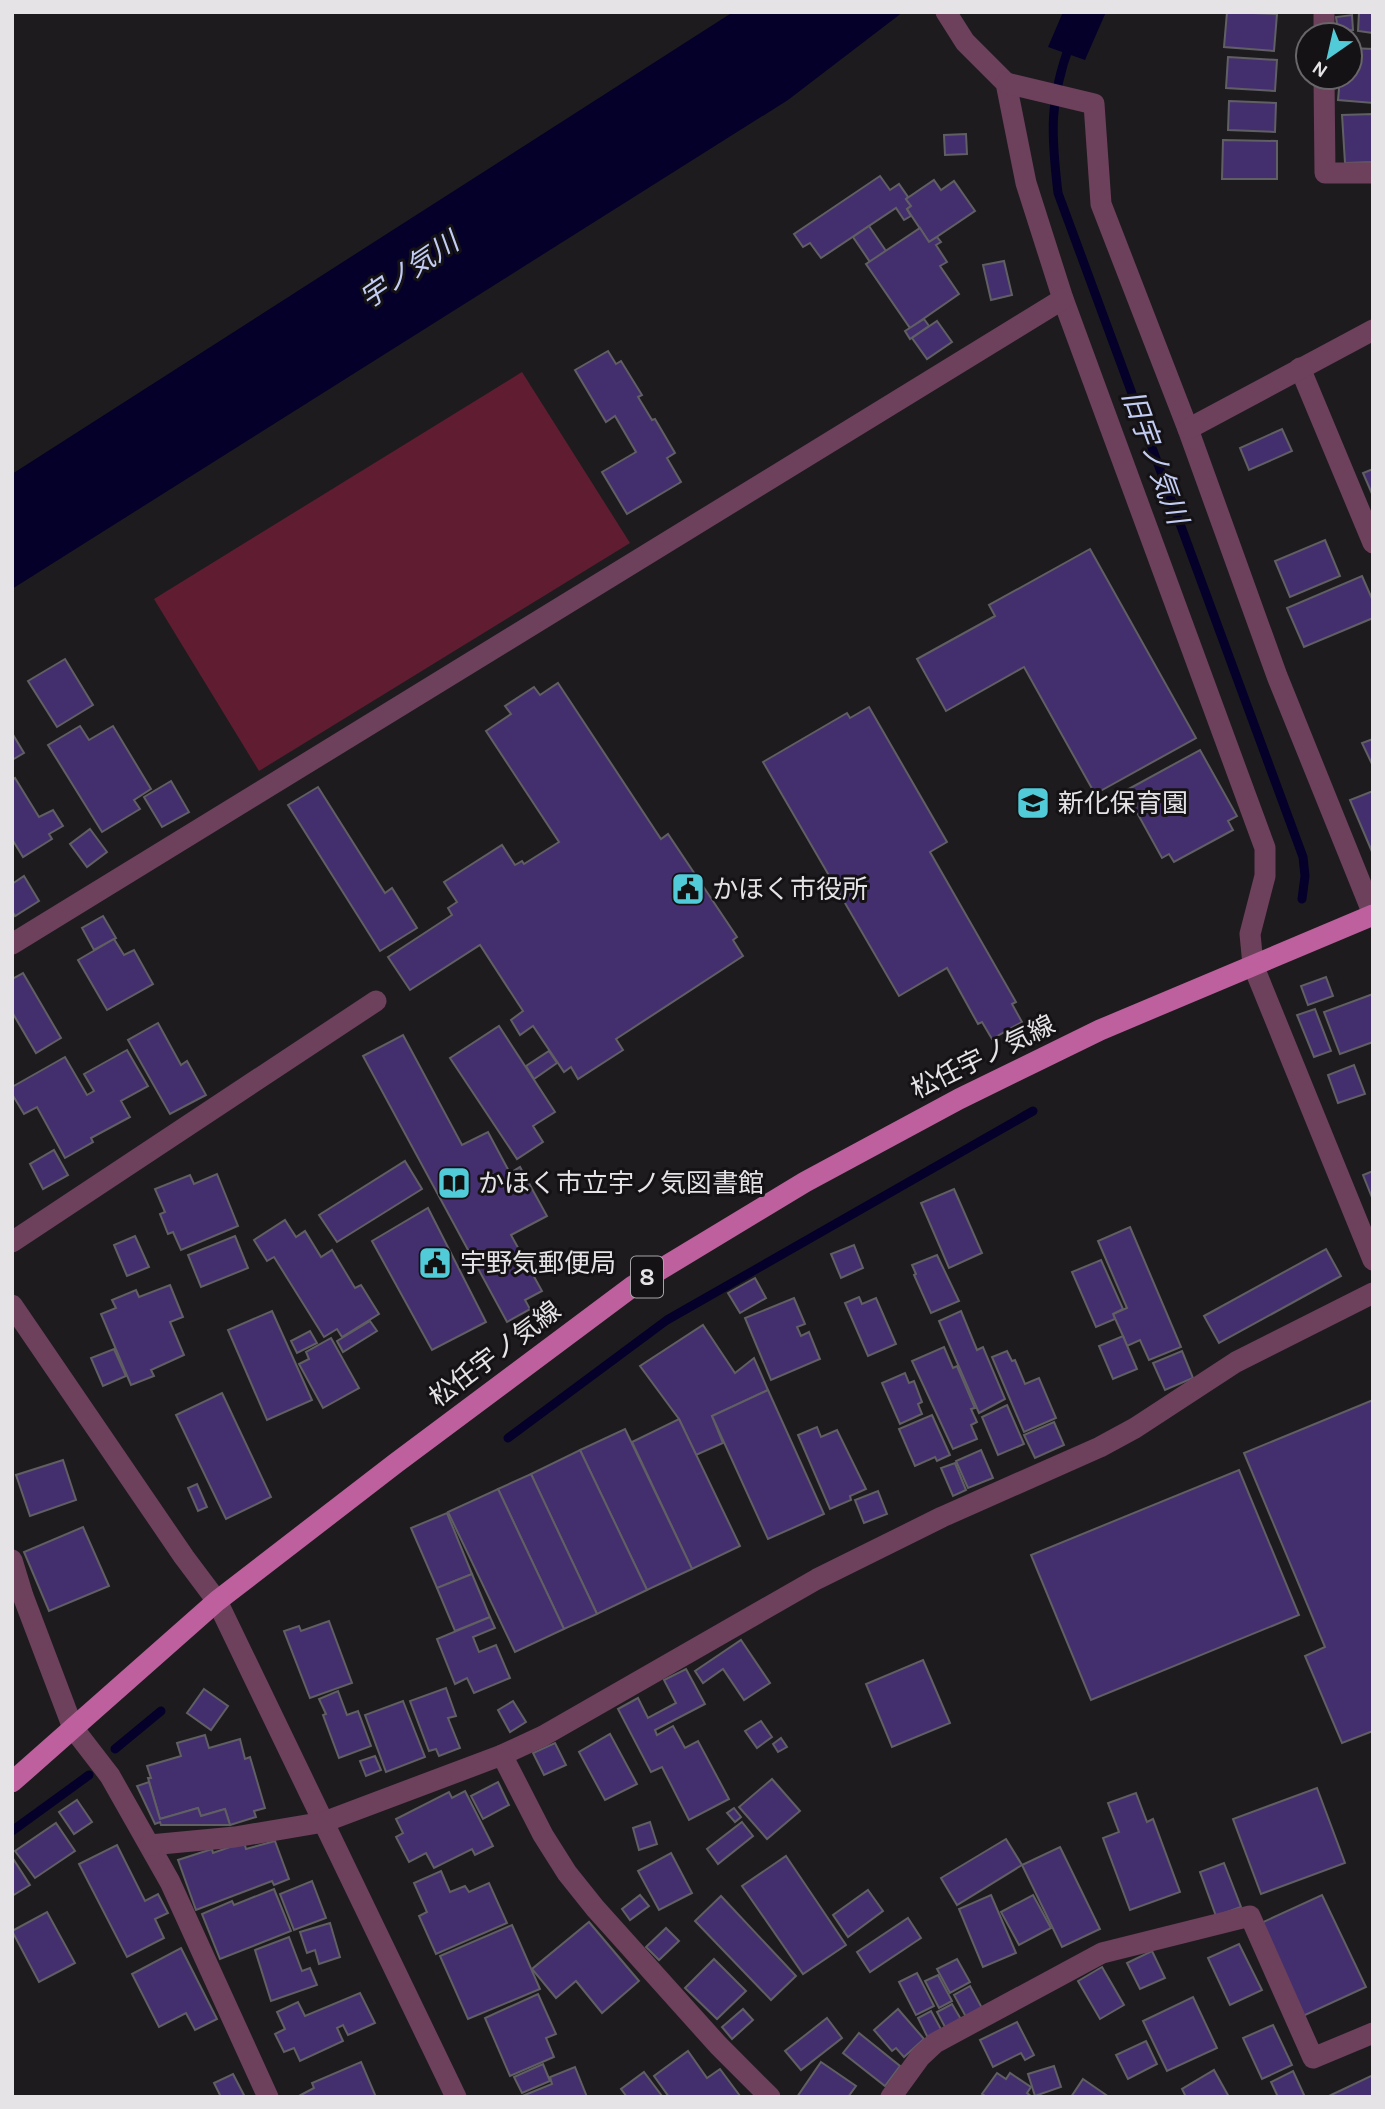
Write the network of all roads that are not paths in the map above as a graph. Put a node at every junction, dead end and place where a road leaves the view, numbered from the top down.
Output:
1 (946, 12) edge
2 (1006, 83) junction
3 (1324, 91) edge
4 (1373, 173) edge
5 (1063, 299) junction
6 (1373, 330) edge
7 (1300, 368) junction
8 (1188, 429) junction
9 (1373, 543) edge
10 (1373, 914) edge
11 (12, 944) edge
12 (1253, 965) junction
13 (376, 1001) dead end
14 (12, 1242) edge
15 (1373, 1260) edge
16 (1373, 1293) edge
17 (12, 1305) edge
18 (12, 1560) edge
19 (217, 1601) junction
20 (74, 1728) junction
21 (502, 1755) junction
22 (12, 1782) edge
23 (324, 1822) junction
24 (150, 1844) junction
25 (1373, 2033) edge
26 (764, 2095) edge
27 (268, 2097) edge
28 (456, 2097) edge
29 (891, 2097) edge

1 - 2 street
2 - 5 street
2 - 8 street
3 - 4 street
5 - 11 street
5 - 12 street
6 - 7 street
7 - 8 street
7 - 9 street
8 - 10 street
10 - 12 main road, 松任宇ノ気線 / 8
12 - 15 street
12 - 19 main road, 松任宇ノ気線 / 8
13 - 14 street
16 - 21 street
17 - 19 street
18 - 20 street
19 - 20 main road, 松任宇ノ気線 / 8
19 - 23 street
20 - 22 main road, 松任宇ノ気線 / 8
20 - 24 street
21 - 23 street
21 - 26 street
23 - 24 street
23 - 28 street
24 - 27 street
25 - 29 street

